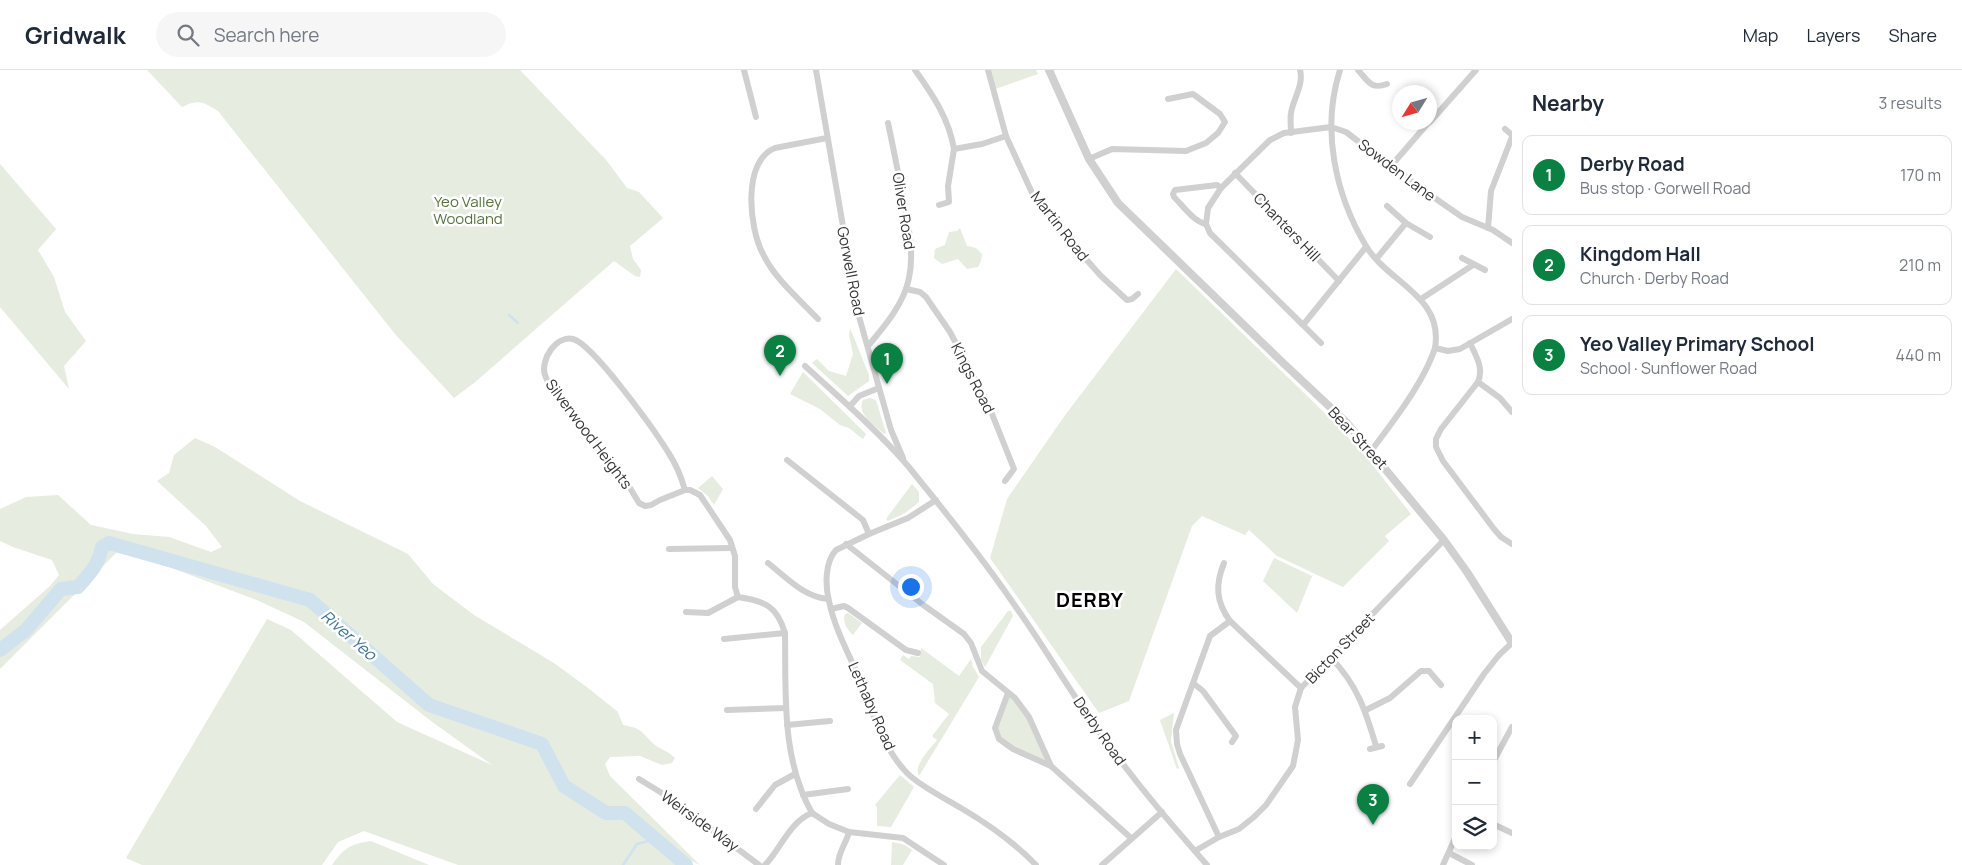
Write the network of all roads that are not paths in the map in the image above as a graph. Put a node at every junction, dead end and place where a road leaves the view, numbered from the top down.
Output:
1 (744, 70) edge
2 (816, 70) edge
3 (915, 70) edge
4 (988, 70) edge
5 (1049, 70) edge
6 (1300, 70) edge
7 (1340, 70) edge
8 (1358, 70) edge
9 (1476, 70) edge
10 (1387, 84) dead end
11 (1168, 99) dead end
12 (1437, 113) edge
13 (756, 117) dead end
14 (888, 123) dead end
15 (1331, 127) junction
16 (1506, 129) dead end
17 (1422, 130) edge
18 (1291, 133) junction
19 (1006, 136) junction
20 (1512, 136) edge
21 (827, 138) junction
22 (954, 149) junction
23 (1089, 159) junction
24 (1391, 166) junction
25 (1235, 173) junction
26 (1221, 188) junction
27 (939, 205) dead end
28 (1387, 206) dead end
29 (1406, 223) junction
30 (1206, 224) junction
31 (1488, 228) junction
32 (1430, 237) dead end
33 (1512, 243) edge
34 (1366, 247) junction
35 (1377, 258) junction
36 (1462, 258) dead end
37 (1473, 265) junction
38 (1485, 270) dead end
39 (1339, 280) junction
40 (906, 289) junction
41 (1138, 294) dead end
42 (1421, 299) junction
43 (818, 319) dead end
44 (1512, 319) edge
45 (1303, 325) junction
46 (1321, 343) dead end
47 (1470, 343) junction
48 (868, 346) junction
49 (1435, 348) junction
50 (805, 366) dead end
51 (1478, 382) junction
52 (879, 388) junction
53 (850, 406) junction
54 (1512, 412) edge
55 (1371, 451) junction
56 (786, 460) dead end
57 (908, 466) junction
58 (1005, 481) dead end
59 (685, 490) junction
60 (936, 500) junction
61 (869, 534) junction
62 (1444, 540) junction
63 (846, 544) junction
64 (1512, 544) edge
65 (669, 548) dead end
66 (732, 548) junction
67 (768, 562) dead end
68 (1224, 563) dead end
69 (738, 597) junction
70 (828, 599) junction
71 (831, 608) junction
72 (686, 612) dead end
73 (1230, 621) junction
74 (785, 634) junction
75 (724, 639) dead end
76 (1512, 643) edge
77 (918, 653) dead end
78 (1331, 658) junction
79 (1193, 682) junction
80 (1441, 685) dead end
81 (1301, 688) junction
82 (1008, 693) junction
83 (786, 708) junction
84 (726, 710) dead end
85 (1366, 710) junction
86 (830, 721) dead end
87 (787, 725) junction
88 (1512, 727) edge
89 (1232, 742) dead end
90 (1376, 747) dead end
91 (1494, 760) edge
92 (1051, 766) junction
93 (795, 774) junction
94 (639, 779) dead end
95 (1410, 784) dead end
96 (848, 789) dead end
97 (803, 796) junction
98 (756, 809) dead end
99 (1162, 812) junction
100 (812, 813) junction
101 (1497, 826) edge
102 (849, 832) junction
103 (1512, 833) edge
104 (1219, 836) junction
105 (1131, 838) junction
106 (1452, 846) edge
107 (1195, 851) junction
108 (1449, 853) junction
109 (758, 865) edge
110 (765, 865) edge
111 (838, 865) edge
112 (944, 865) edge
113 (1036, 865) edge
114 (1102, 865) edge
115 (1207, 865) edge
116 (1444, 865) edge
117 (1472, 865) edge

1 - 13 street
2 - 21 street, Gorwell Road
3 - 22 street
4 - 19 street, Martin Road
5 - 23 street, Bear Street
6 - 18 street
7 - 15 street
8 - 10 street
9 - 12 street
11 - 23 street
14 - 40 street, Oliver Road
15 - 18 street
15 - 24 street, Sowden Lane
15 - 34 street
16 - 20 street
17 - 24 street
18 - 25 street
19 - 22 street
19 - 41 street, Martin Road
20 - 31 street
21 - 43 street
21 - 48 street, Gorwell Road
22 - 27 street
23 - 55 street, Bear Street
24 - 31 street, Sowden Lane
25 - 26 street
25 - 39 street, Chanters Hill
26 - 30 street
26 - 30 street
28 - 29 street
29 - 32 street
29 - 35 street
30 - 45 street
31 - 33 street, Sowden Lane
34 - 35 street
34 - 39 street
35 - 42 street
36 - 37 street
37 - 38 street
37 - 42 street
39 - 45 street
40 - 48 street, Oliver Road
40 - 58 street, Kings Road
42 - 49 street
44 - 47 street
45 - 46 street
47 - 49 street
47 - 51 street
48 - 52 street, Gorwell Road
49 - 55 street
50 - 53 street, Derby Road
51 - 54 street
51 - 64 street
52 - 53 street
52 - 57 street, Gorwell Road
53 - 57 street, Derby Road
55 - 62 street, Bear Street
56 - 61 street
57 - 60 street, Derby Road
59 - 59 street, Silverwood Heights
59 - 66 street
60 - 61 street
60 - 99 street, Derby Road
61 - 63 street
62 - 76 street, Bear Street
62 - 78 street, Bicton Street
63 - 70 street, Lethaby Road
63 - 82 street
65 - 66 street
66 - 69 street
67 - 70 street
68 - 73 street
69 - 72 street
69 - 74 street
70 - 71 street, Lethaby Road
71 - 77 street
71 - 113 street, Lethaby Road
73 - 79 street
73 - 81 street
74 - 75 street
74 - 83 street
76 - 95 street
78 - 81 street, Bicton Street
78 - 85 street
79 - 89 street
79 - 104 street
80 - 85 street
81 - 104 street, Bicton Street
82 - 92 street
82 - 92 street
83 - 84 street
83 - 87 street
85 - 90 street
86 - 87 street
87 - 93 street
88 - 91 street
92 - 105 street
93 - 97 street
93 - 98 street
94 - 109 street, Weirside Way
96 - 97 street
97 - 100 street
99 - 105 street
99 - 107 street, Derby Road
100 - 102 street
100 - 110 street
101 - 103 street
102 - 111 street
102 - 112 street
104 - 107 street, Bicton Street
105 - 114 street
106 - 108 street
107 - 115 street, Derby Road
108 - 116 street
108 - 117 street

